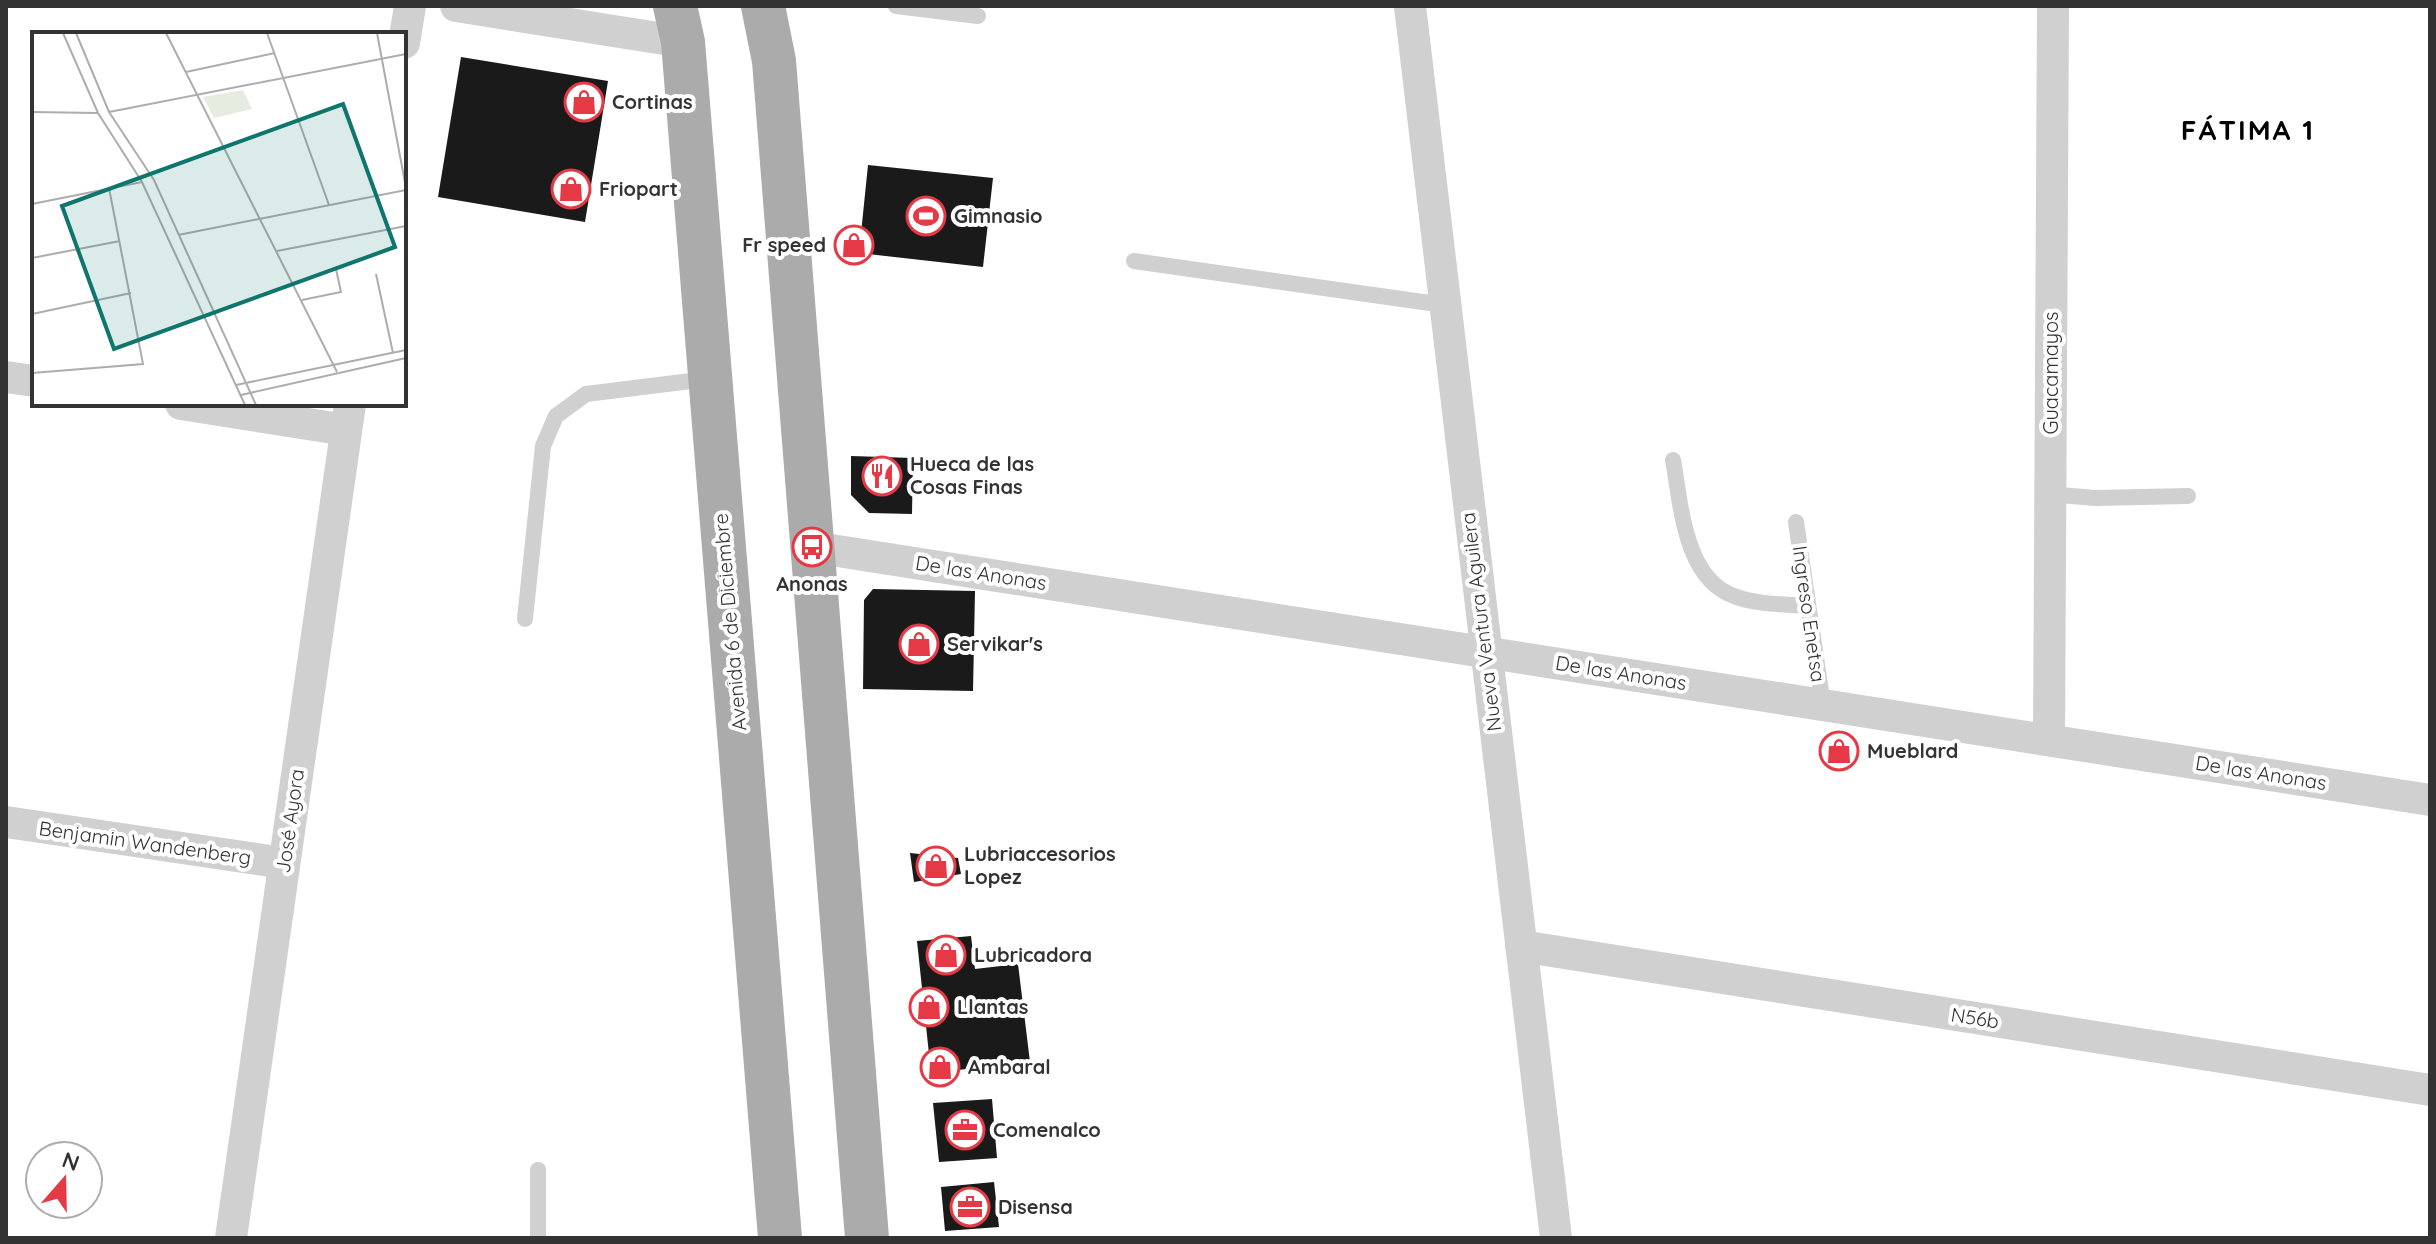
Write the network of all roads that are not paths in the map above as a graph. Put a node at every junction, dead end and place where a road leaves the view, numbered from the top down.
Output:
1 (410, 6) edge
2 (456, 6) edge
3 (763, 6) edge
4 (896, 6) edge
5 (1410, 6) edge
6 (2053, 6) edge
7 (978, 16) dead end
8 (679, 24) edge
9 (406, 32) edge
10 (1134, 261) dead end
11 (1444, 305) junction
12 (6, 377) edge
13 (710, 378) junction
14 (32, 381) edge
15 (207, 406) edge
16 (348, 417) edge
17 (1673, 460) dead end
18 (2050, 494) junction
19 (2188, 496) dead end
20 (1796, 522) dead end
21 (812, 547) junction
22 (1808, 606) junction
23 (525, 619) dead end
24 (1484, 652) junction
25 (1823, 705) junction
26 (2049, 740) junction
27 (2430, 800) edge
28 (6, 822) edge
29 (284, 863) junction
30 (1521, 946) junction
31 (2430, 1090) edge
32 (538, 1170) dead end
33 (231, 1238) edge
34 (538, 1238) edge
35 (780, 1238) edge
36 (867, 1238) edge
37 (1556, 1238) edge

1 - 9 street
2 - 8 street
3 - 21 main road
4 - 7 lane
5 - 11 street, Nueva Ventura Aguilera
6 - 18 street, Guacamayos
8 - 13 main road, Avenida 6 de Diciembre
10 - 11 lane
11 - 24 street, Nueva Ventura Aguilera
12 - 14 street
13 - 23 lane
13 - 35 main road, Avenida 6 de Diciembre
15 - 16 street
16 - 29 street, José Ayora
17 - 22 lane
18 - 19 lane
18 - 26 street, Guacamayos
20 - 22 lane, Ingreso Enetsa
21 - 24 street, De las Anonas
21 - 36 main road
22 - 25 lane, Ingreso Enetsa
24 - 25 street, De las Anonas
24 - 30 street, Nueva Ventura Aguilera
25 - 26 street, De las Anonas
26 - 27 street, De las Anonas
28 - 29 street, Benjamin Wandenberg
29 - 33 street, José Ayora
30 - 31 street, N56b
30 - 37 street, Nueva Ventura Aguilera
32 - 34 lane

